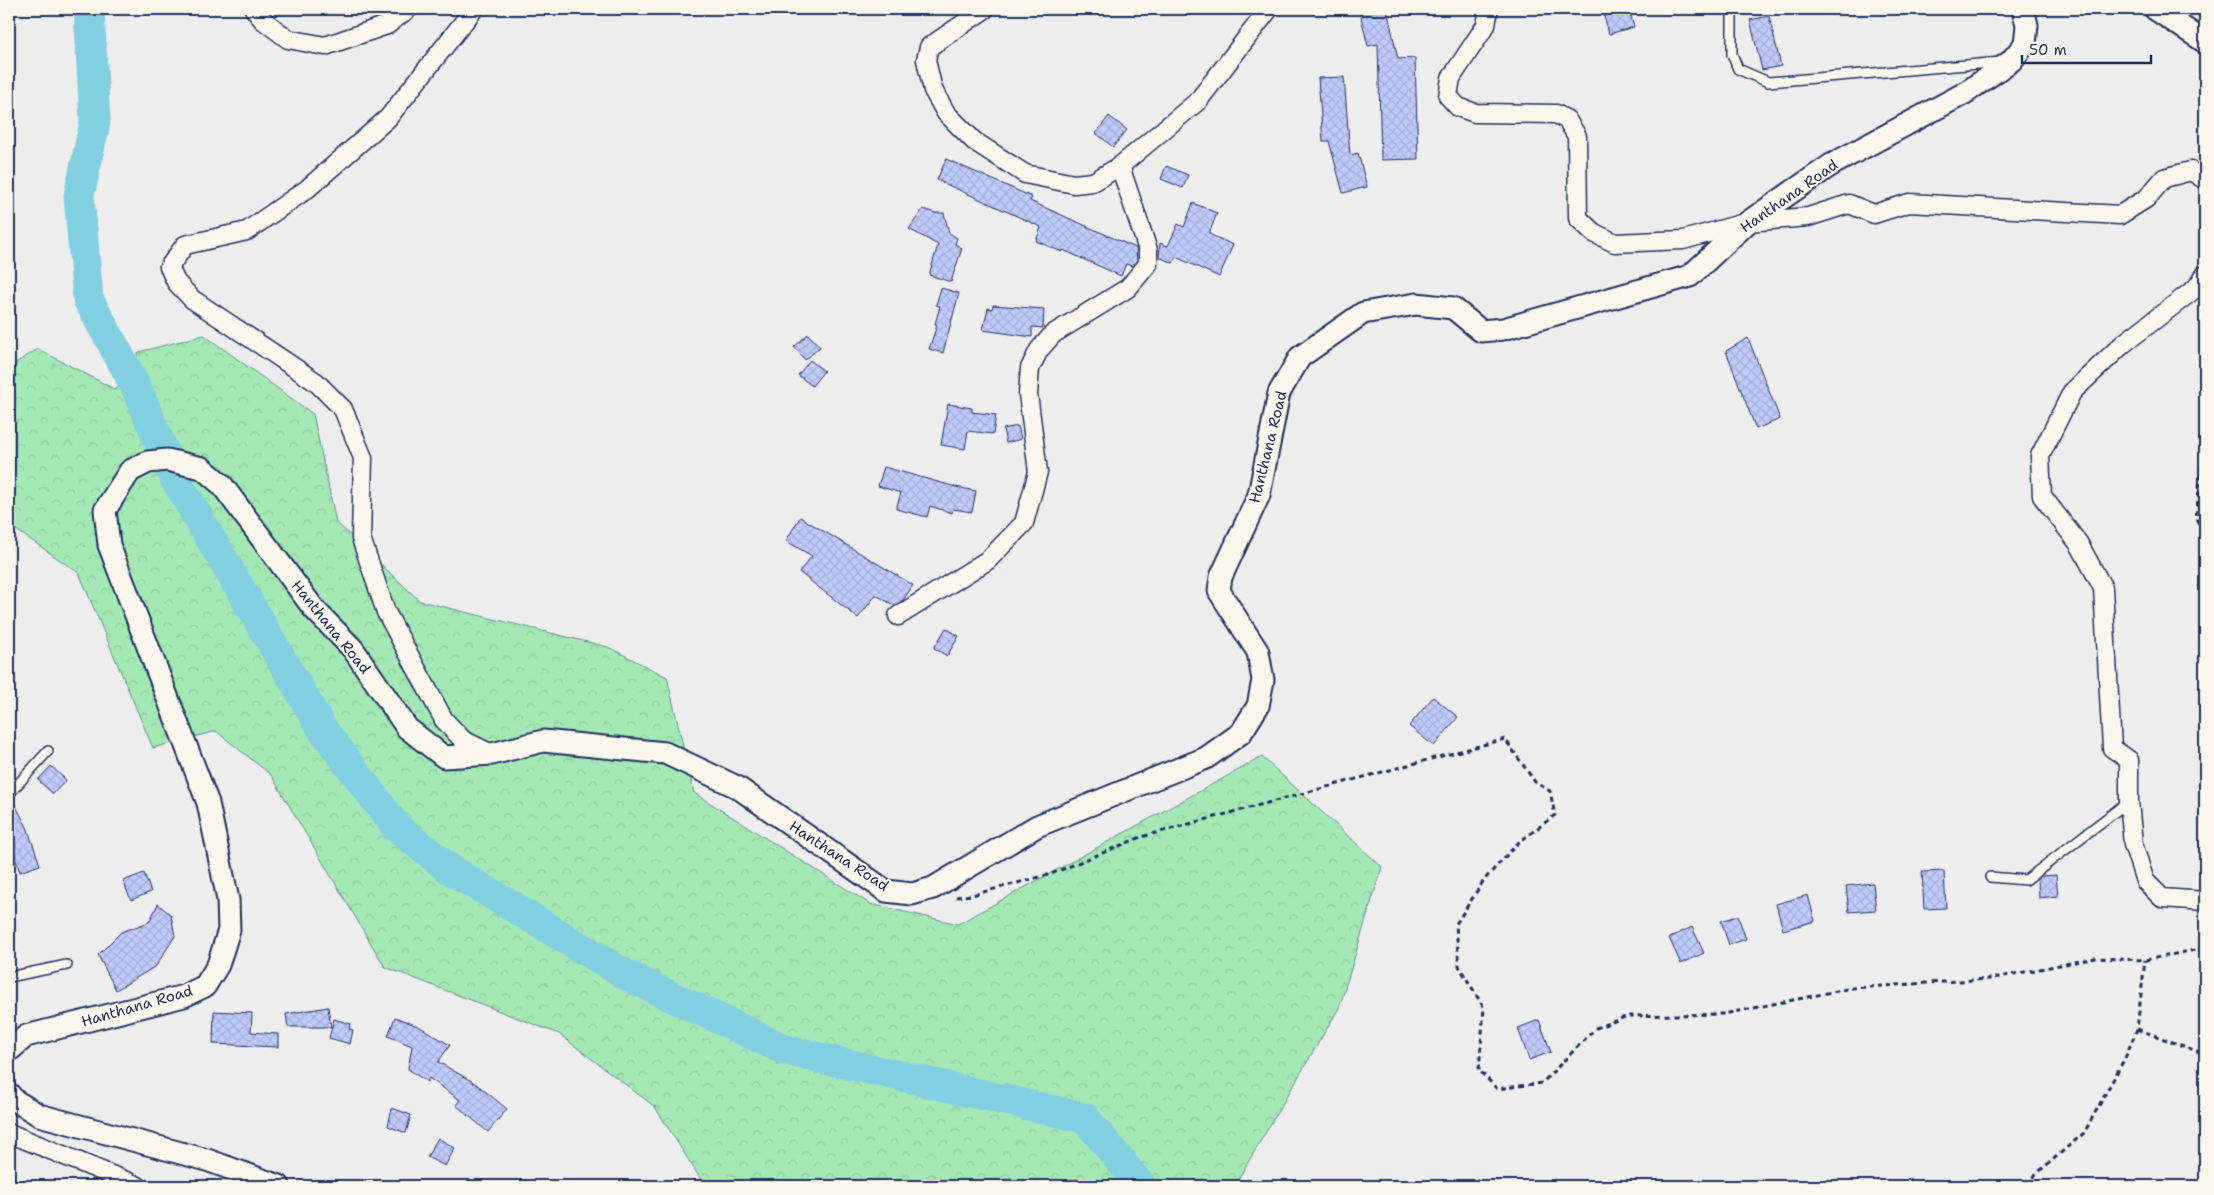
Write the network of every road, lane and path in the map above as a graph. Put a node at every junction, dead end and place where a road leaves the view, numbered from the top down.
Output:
1 (254, 9) edge
2 (408, 9) edge
3 (474, 9) edge
4 (985, 9) edge
5 (1269, 9) edge
6 (1489, 9) edge
7 (1732, 9) edge
8 (2023, 9) edge
9 (2155, 9) edge
10 (2205, 42) edge
11 (2012, 61) junction
12 (1120, 166) junction
13 (2205, 180) edge
14 (1748, 222) junction
15 (2205, 275) edge
16 (2205, 457) edge
17 (2205, 537) edge
18 (898, 616) dead end
19 (48, 751) dead end
20 (492, 754) junction
21 (9, 794) edge
22 (2129, 801) junction
23 (1990, 877) dead end
24 (933, 888) junction
25 (2205, 901) edge
26 (2205, 948) edge
27 (2145, 960) junction
28 (67, 965) dead end
29 (9, 977) edge
30 (2137, 1029) junction
31 (9, 1051) edge
32 (2205, 1054) edge
33 (9, 1094) edge
34 (9, 1133) edge
35 (138, 1186) edge
36 (279, 1186) edge
37 (2030, 1186) edge

1 - 2 street
3 - 20 street
4 - 12 street
5 - 12 street
6 - 14 street
7 - 11 lane
8 - 11 street, Hanthana Road
9 - 10 street
11 - 14 street, Hanthana Road
12 - 18 street
13 - 14 street
14 - 24 street, Hanthana Road
15 - 22 street
16 - 17 path
19 - 21 lane
20 - 24 street, Hanthana Road
20 - 31 street, Hanthana Road
22 - 23 lane
22 - 25 street
24 - 27 path
26 - 27 path
27 - 30 path
28 - 29 lane
30 - 32 path
30 - 37 path
33 - 36 street
34 - 35 street

